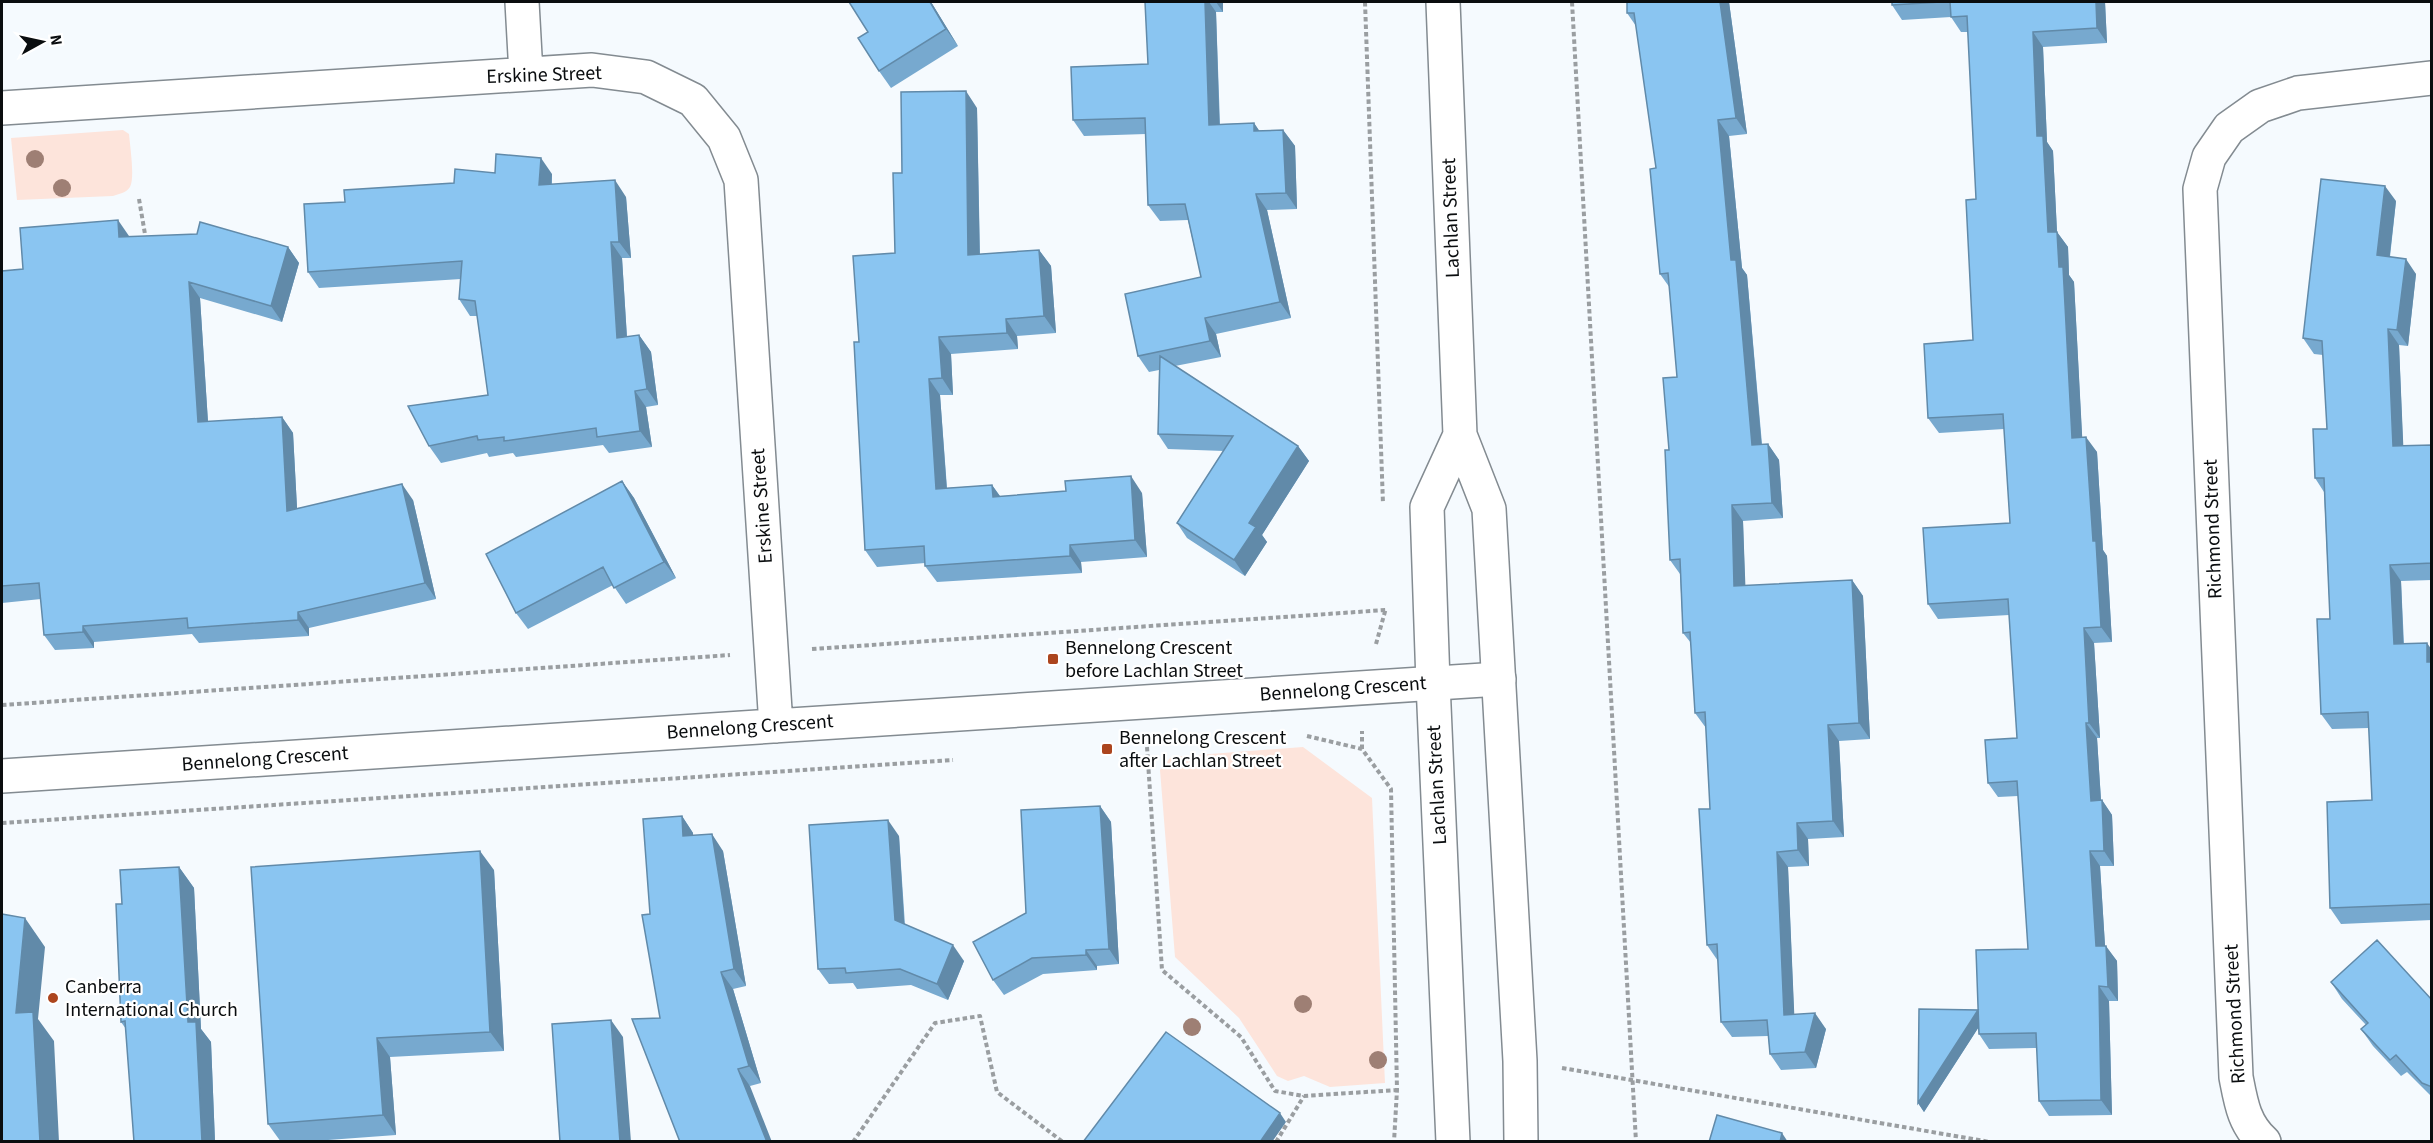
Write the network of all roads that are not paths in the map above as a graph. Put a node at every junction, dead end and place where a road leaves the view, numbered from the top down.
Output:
1 (522, 2) edge
2 (1443, 2) edge
3 (526, 74) junction
4 (2432, 78) edge
5 (2, 108) edge
6 (1460, 435) junction
7 (1499, 679) junction
8 (1433, 683) junction
9 (776, 726) junction
10 (2, 776) edge
11 (1453, 1142) edge
12 (1521, 1142) edge
13 (2264, 1142) edge

1 - 3 street
2 - 6 street, Lachlan Street
3 - 5 street, Erskine Street
3 - 9 street, Erskine Street
4 - 13 street, Richmond Street
6 - 7 street, Lachlan Street
6 - 8 street, Lachlan Street
7 - 8 street, Bennelong Crescent
7 - 12 street, Lachlan Street
8 - 9 street, Bennelong Crescent
8 - 11 street, Lachlan Street
9 - 10 street, Bennelong Crescent

